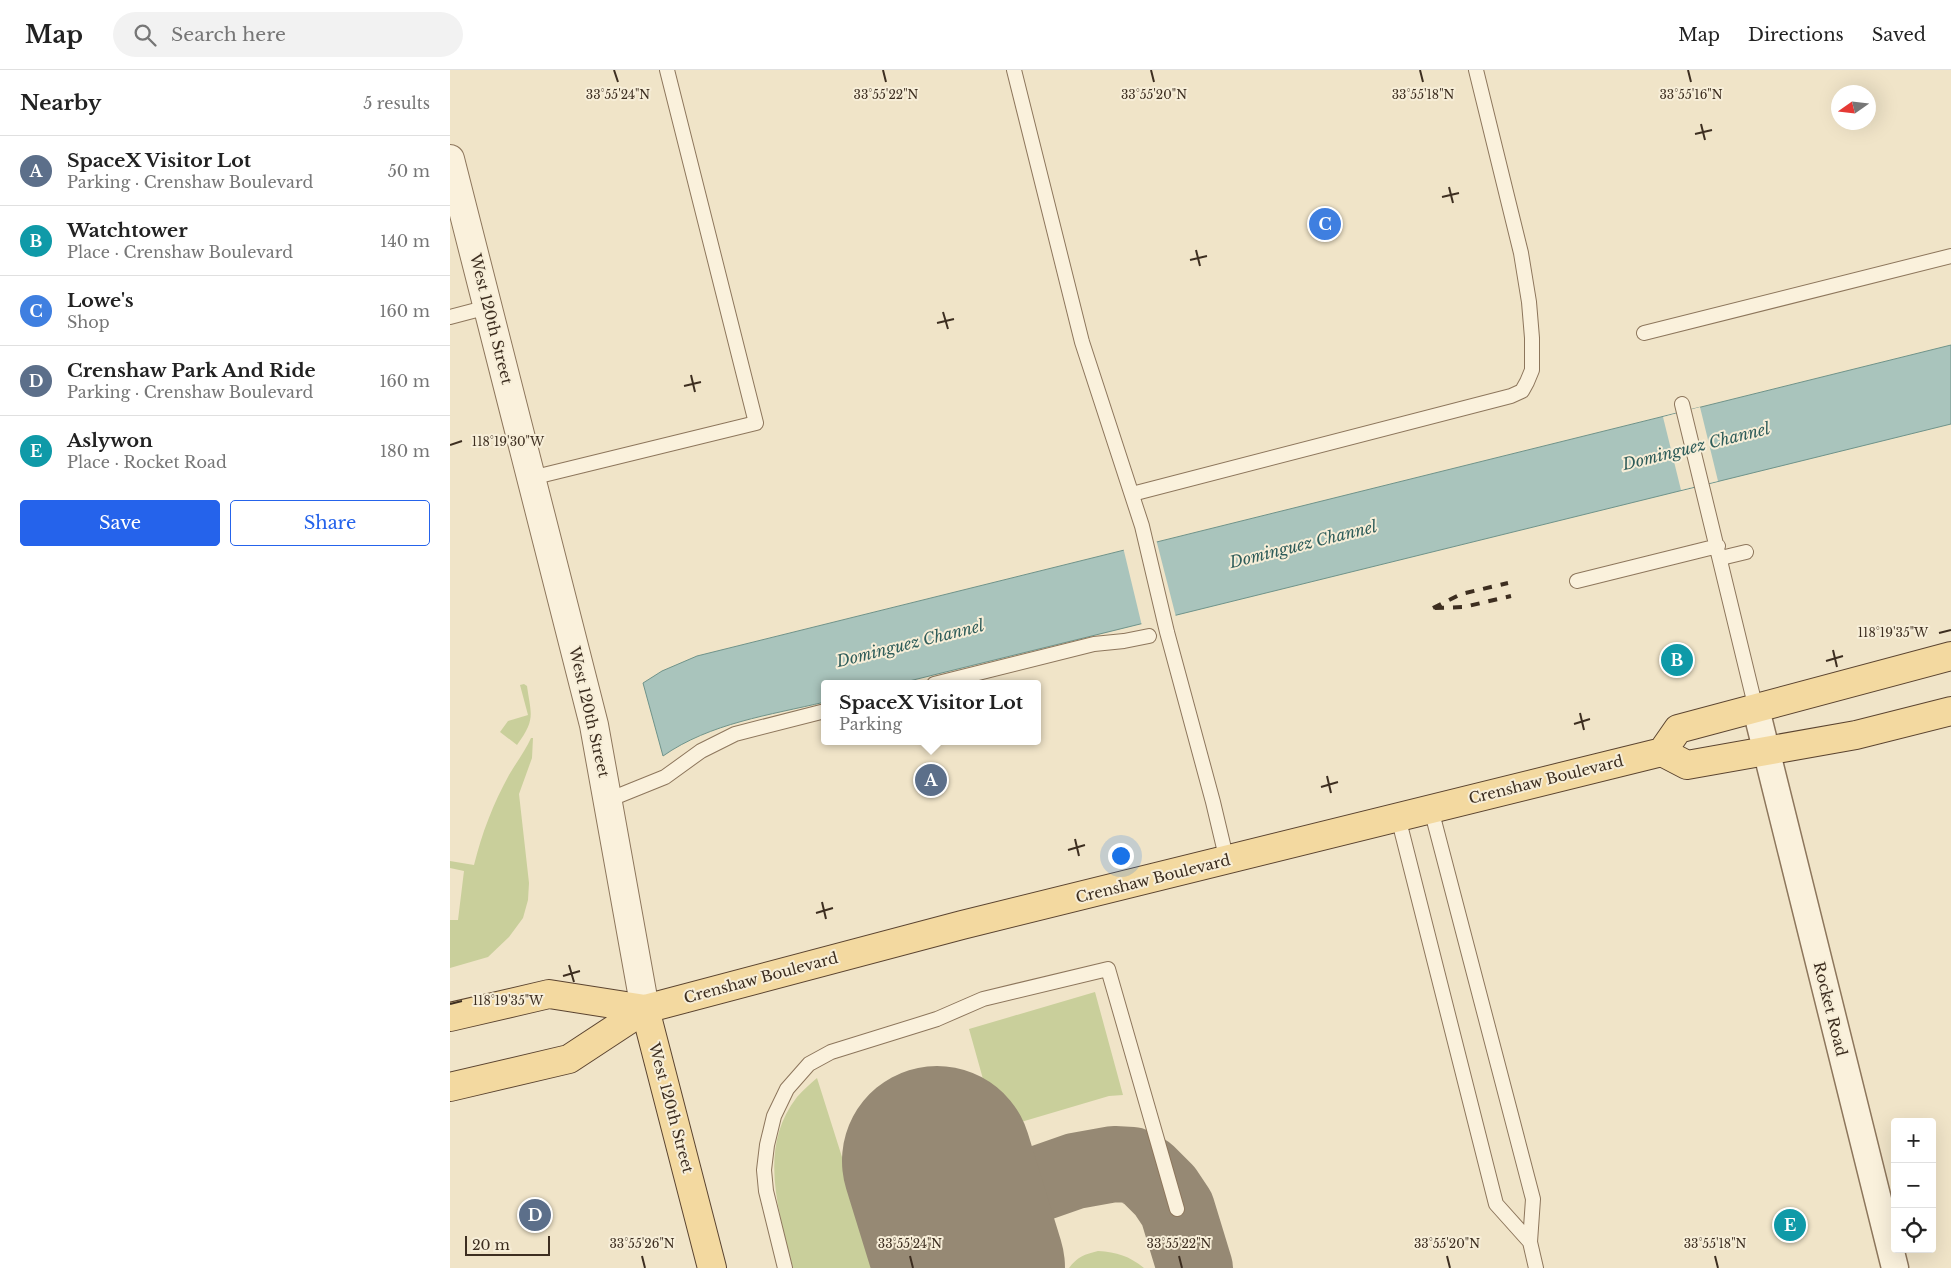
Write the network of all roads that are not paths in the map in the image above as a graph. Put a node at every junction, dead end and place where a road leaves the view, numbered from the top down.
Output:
1 (667, 70) edge
2 (1014, 70) edge
3 (1476, 70) edge
4 (450, 159) edge
5 (1951, 256) edge
6 (488, 307) junction
7 (450, 317) edge
8 (1644, 333) dead end
9 (1682, 404) dead end
10 (531, 478) junction
11 (1132, 494) junction
12 (1719, 552) junction
13 (1746, 552) dead end
14 (1577, 581) dead end
15 (1150, 636) dead end
16 (1951, 656) edge
17 (950, 680) edge
18 (1756, 709) junction
19 (1951, 711) edge
20 (821, 712) edge
21 (1766, 750) junction
22 (1662, 752) junction
23 (608, 800) junction
24 (1431, 809) junction
25 (1398, 817) junction
26 (1227, 860) junction
27 (645, 1009) junction
28 (450, 1017) edge
29 (450, 1087) edge
30 (1177, 1209) dead end
31 (1530, 1242) junction
32 (712, 1268) edge
33 (785, 1268) edge
34 (1536, 1268) edge
35 (1895, 1268) edge

1 - 10 lane
2 - 11 lane
3 - 11 lane
4 - 6 street, West 120th Street
5 - 8 lane
6 - 7 lane
6 - 10 street, West 120th Street
9 - 12 lane
10 - 23 street, West 120th Street
11 - 26 lane
12 - 13 lane
12 - 14 lane
12 - 18 lane
15 - 17 lane
16 - 18 main road
18 - 21 street, Rocket Road
18 - 22 main road
19 - 21 main road
20 - 23 lane
21 - 22 main road
21 - 35 street, Rocket Road
22 - 24 main road, Crenshaw Boulevard
23 - 27 street, West 120th Street
24 - 25 main road, Crenshaw Boulevard
24 - 31 lane
25 - 26 main road, Crenshaw Boulevard
25 - 31 lane
26 - 27 main road, Crenshaw Boulevard
27 - 28 main road, Crenshaw Boulevard
27 - 29 main road, Crenshaw Boulevard
27 - 32 main road, West 120th Street
30 - 33 lane
31 - 34 lane

